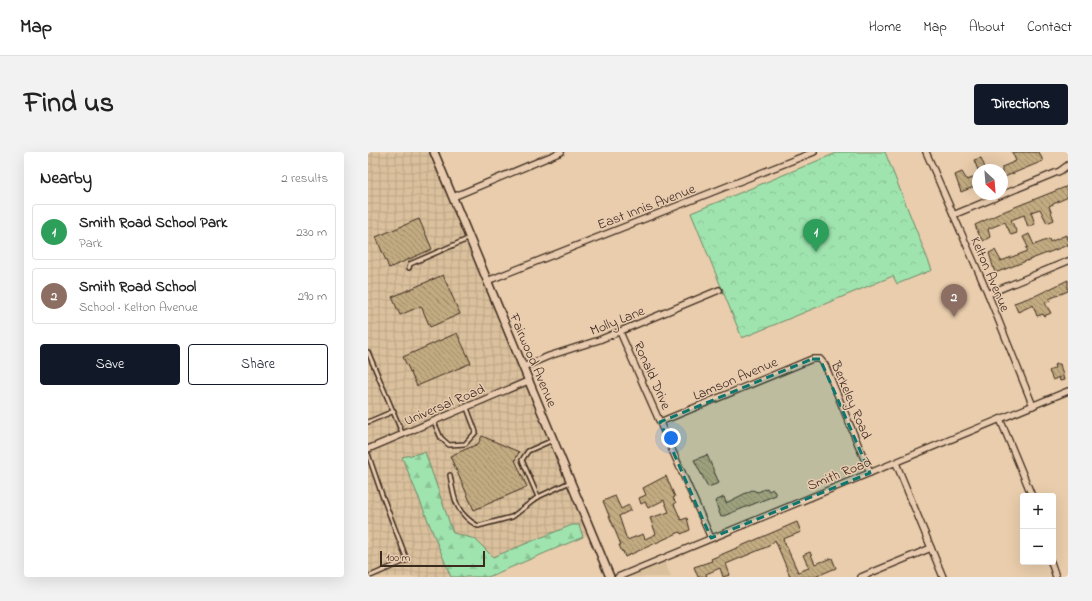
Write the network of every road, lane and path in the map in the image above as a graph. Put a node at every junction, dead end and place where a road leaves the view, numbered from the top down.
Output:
1 (434, 152) edge
2 (561, 152) edge
3 (814, 152) edge
4 (926, 152) edge
5 (1068, 165) edge
6 (453, 197) junction
7 (954, 215) junction
8 (470, 238) junction
9 (1068, 261) edge
10 (409, 268) dead end
11 (487, 281) junction
12 (719, 290) dead end
13 (988, 294) junction
14 (620, 332) junction
15 (368, 352) edge
16 (820, 359) joint
17 (523, 367) junction
18 (528, 381) junction
19 (1068, 391) edge
20 (1032, 406) junction
21 (466, 408) junction
22 (394, 411) junction
23 (1000, 419) junction
24 (368, 422) edge
25 (434, 422) junction
26 (660, 422) junction
27 (403, 435) junction
28 (553, 440) junction
29 (368, 450) edge
30 (368, 454) edge
31 (896, 463) junction
32 (870, 474) junction
33 (450, 475) dead end
34 (570, 482) junction
35 (1031, 493) edge
36 (538, 497) junction
37 (711, 538) junction
38 (931, 548) junction
39 (1052, 565) edge
40 (368, 577) edge
41 (610, 577) edge
42 (618, 577) edge
43 (861, 577) edge
44 (943, 577) edge
45 (1056, 577) edge

1 - 6 street, Fairwood Avenue
2 - 6 street
3 - 11 street, East Innis Avenue
4 - 7 street, Kelton Avenue
5 - 7 street
6 - 8 street, Fairwood Avenue
7 - 13 street, Kelton Avenue
8 - 10 lane
8 - 11 street, Fairwood Avenue
9 - 13 street
11 - 17 street, Fairwood Avenue
12 - 14 street, Molly Lane
13 - 20 street, Kelton Avenue
14 - 17 street, Molly Lane
14 - 26 street, Ronald Drive
15 - 22 lane
16 - 26 street, Lamson Avenue
16 - 32 street, Berkeley Road
17 - 18 street, Fairwood Avenue
18 - 21 street, Universal Road
18 - 28 street, Fairwood Avenue
19 - 20 street, Smith Road
20 - 23 street, Smith Road
21 - 25 street, Universal Road
21 - 25 lane
22 - 24 lane
22 - 27 lane
23 - 31 street, Smith Road
23 - 35 street
25 - 27 street, Universal Road
26 - 37 street, Ronald Drive
27 - 29 street, Universal Road
28 - 34 street, Fairwood Avenue
28 - 36 lane
30 - 40 lane
31 - 32 street, Smith Road
31 - 38 street
32 - 37 street, Smith Road
33 - 36 lane
34 - 36 lane
34 - 41 street, Fairwood Avenue
37 - 42 street, Smith Road
38 - 43 street
38 - 44 street
39 - 45 street

